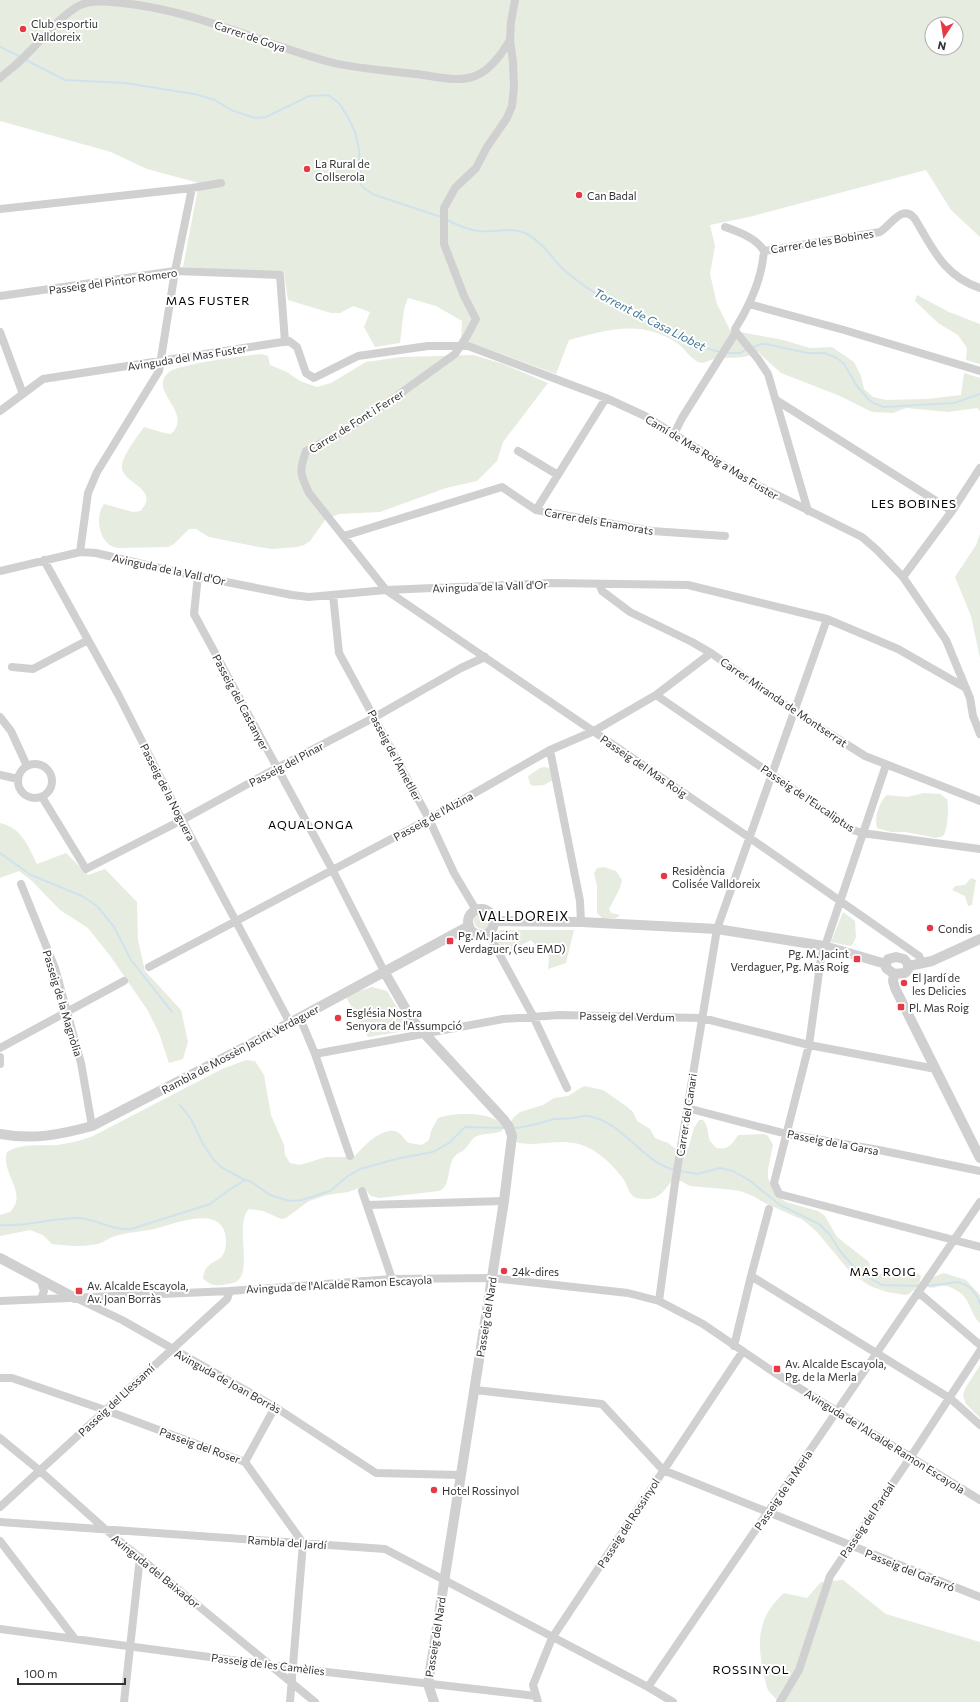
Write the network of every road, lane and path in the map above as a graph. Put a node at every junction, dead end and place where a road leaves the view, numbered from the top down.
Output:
1 (515, 0) edge
2 (510, 40) junction
3 (0, 78) edge
4 (221, 183) dead end
5 (192, 188) junction
6 (0, 209) edge
7 (725, 227) dead end
8 (764, 251) junction
9 (175, 271) junction
10 (980, 288) edge
11 (0, 296) edge
12 (750, 304) junction
13 (0, 332) edge
14 (736, 332) junction
15 (284, 342) junction
16 (461, 346) junction
17 (160, 361) junction
18 (980, 371) edge
19 (23, 394) junction
20 (606, 398) junction
21 (776, 400) junction
22 (0, 411) edge
23 (674, 434) junction
24 (518, 451) dead end
25 (980, 468) edge
26 (558, 475) junction
27 (536, 510) junction
28 (808, 511) junction
29 (952, 511) junction
30 (344, 536) junction
31 (725, 536) dead end
32 (80, 552) junction
33 (44, 560) junction
34 (0, 571) edge
35 (198, 575) junction
36 (903, 577) junction
37 (599, 584) junction
38 (386, 590) junction
39 (333, 595) junction
40 (827, 619) junction
41 (88, 640) junction
42 (711, 653) junction
43 (484, 657) junction
44 (12, 667) dead end
45 (966, 688) junction
46 (656, 695) junction
47 (794, 711) junction
48 (0, 717) edge
49 (375, 718) junction
50 (594, 731) junction
51 (980, 734) edge
52 (550, 750) junction
53 (886, 765) junction
54 (27, 766) junction
55 (277, 768) junction
56 (0, 775) edge
57 (772, 775) junction
58 (18, 779) junction
59 (42, 797) junction
60 (980, 801) edge
61 (429, 819) junction
62 (182, 820) junction
63 (862, 834) junction
64 (750, 838) junction
65 (980, 849) edge
66 (332, 869) junction
67 (21, 884) dead end
68 (840, 901) junction
69 (476, 910) junction
70 (235, 921) junction
71 (494, 921) junction
72 (581, 922) junction
73 (469, 926) junction
74 (717, 929) junction
75 (488, 933) junction
76 (980, 939) edge
77 (901, 944) junction
78 (824, 946) junction
79 (896, 957) junction
80 (886, 964) junction
81 (923, 964) junction
82 (909, 966) junction
83 (149, 967) dead end
84 (385, 973) junction
85 (894, 974) junction
86 (124, 981) dead end
87 (66, 1012) junction
88 (533, 1016) junction
89 (300, 1018) junction
90 (702, 1018) junction
91 (290, 1023) junction
92 (424, 1034) junction
93 (809, 1045) junction
94 (0, 1048) edge
95 (315, 1054) junction
96 (0, 1057) edge
97 (0, 1064) edge
98 (936, 1069) junction
99 (567, 1088) dead end
100 (687, 1108) junction
101 (92, 1126) junction
102 (0, 1134) edge
103 (787, 1134) junction
104 (350, 1156) dead end
105 (980, 1158) edge
106 (980, 1171) edge
107 (362, 1191) dead end
108 (504, 1201) junction
109 (980, 1202) edge
110 (367, 1205) junction
111 (769, 1209) dead end
112 (953, 1241) junction
113 (980, 1247) edge
114 (0, 1258) edge
115 (750, 1276) junction
116 (492, 1278) junction
117 (392, 1279) junction
118 (41, 1281) junction
119 (230, 1291) junction
120 (918, 1292) junction
121 (102, 1296) junction
122 (75, 1298) junction
123 (41, 1299) junction
124 (0, 1301) edge
125 (659, 1301) junction
126 (97, 1308) junction
127 (980, 1345) edge
128 (734, 1346) junction
129 (171, 1349) junction
130 (743, 1351) junction
131 (980, 1351) edge
132 (876, 1354) junction
133 (0, 1378) edge
134 (475, 1390) junction
135 (949, 1398) junction
136 (275, 1406) junction
137 (105, 1410) junction
138 (837, 1411) junction
139 (980, 1425) edge
140 (0, 1438) edge
141 (910, 1458) junction
142 (245, 1462) junction
143 (39, 1470) junction
144 (663, 1470) junction
145 (461, 1475) junction
146 (980, 1500) edge
147 (0, 1507) edge
148 (768, 1513) junction
149 (0, 1522) edge
150 (105, 1529) junction
151 (0, 1541) edge
152 (303, 1543) junction
153 (850, 1546) junction
154 (140, 1557) junction
155 (444, 1580) junction
156 (980, 1597) edge
157 (0, 1630) edge
158 (552, 1638) junction
159 (75, 1640) junction
160 (130, 1647) junction
161 (270, 1665) junction
162 (292, 1668) junction
163 (291, 1682) junction
164 (428, 1684) junction
165 (648, 1688) junction
166 (537, 1699) edge
167 (124, 1702) edge
168 (290, 1702) edge
169 (315, 1702) edge
170 (434, 1702) edge
171 (673, 1702) edge
172 (780, 1702) edge

1 - 2 street
2 - 3 street, Carrer de Goya
2 - 16 street, Carrer de Font i Ferrer
4 - 5 street
5 - 6 street
5 - 9 street
7 - 8 street, Carrer de les Bobines
8 - 10 street, Carrer de les Bobines
8 - 12 street
9 - 11 street, Passeig del Pintor Romero
9 - 15 street, Passeig del Pintor Romero
9 - 17 street
12 - 14 street
12 - 18 street
13 - 19 street
14 - 21 street
14 - 23 street
15 - 16 street, Camí de Mas Roig a Mas Fuster
15 - 17 street, Avinguda del Mas Fuster
16 - 20 street, Camí de Mas Roig a Mas Fuster
16 - 30 street, Carrer de Font i Ferrer
17 - 19 street, Avinguda del Mas Fuster
17 - 32 street
19 - 22 street, Avinguda del Mas Fuster
20 - 23 street, Camí de Mas Roig a Mas Fuster
20 - 26 street
21 - 28 street
21 - 29 street
23 - 28 street, Camí de Mas Roig a Mas Fuster
24 - 26 street
25 - 29 street
26 - 27 street
27 - 30 street, Carrer dels Enamorats
27 - 31 street, Carrer dels Enamorats
28 - 36 street, Camí de Mas Roig a Mas Fuster
29 - 36 street
30 - 38 street, Carrer de Font i Ferrer
32 - 33 street, Avinguda de la Vall d'Or
32 - 35 street, Avinguda de la Vall d'Or
33 - 34 street, Avinguda de la Vall d'Or
33 - 41 street, Passeig de la Noguera
35 - 39 street, Avinguda de la Vall d'Or
35 - 55 street, Passeig del Castanyer
36 - 45 street, Camí de Mas Roig a Mas Fuster
37 - 38 street, Avinguda de la Vall d'Or
37 - 40 street, Avinguda de la Vall d'Or
37 - 42 street, Carrer Miranda de Montserrat
38 - 39 street, Avinguda de la Vall d'Or
38 - 43 street, Passeig del Mas Roig
39 - 49 street, Passeig de l'Ametller
40 - 45 street, Avinguda de la Vall d'Or
40 - 47 street, Carrer del Canari
41 - 44 street
41 - 62 street, Passeig de la Noguera
42 - 46 street, Passeig de l'Alzina
42 - 47 street, Carrer Miranda de Montserrat
43 - 49 street, Passeig del Pinar
43 - 50 street, Passeig del Mas Roig
45 - 51 street, Camí de Mas Roig a Mas Fuster
46 - 50 street, Passeig de l'Alzina
46 - 57 street, Passeig de l'Eucaliptus
47 - 53 street, Carrer Miranda de Montserrat
47 - 57 street, Carrer del Canari
48 - 54 street
49 - 55 street, Passeig del Pinar
49 - 61 street, Passeig de l'Ametller
50 - 52 street, Passeig de l'Alzina
50 - 64 street, Passeig del Mas Roig
52 - 61 street, Passeig de l'Alzina
52 - 72 street
53 - 60 street, Carrer Miranda de Montserrat
53 - 63 street
54 - 58 street
54 - 59 street
55 - 62 street, Passeig del Pinar
55 - 66 street, Passeig del Castanyer
56 - 58 street
57 - 63 street, Passeig de l'Eucaliptus
57 - 64 street, Carrer del Canari
58 - 59 street
59 - 62 street, Passeig del Pinar
61 - 66 street, Passeig de l'Alzina
61 - 69 street, Passeig de l'Ametller
62 - 70 street, Passeig de la Noguera
63 - 65 street, Passeig de l'Eucaliptus
63 - 68 street
64 - 68 street, Passeig del Mas Roig
64 - 74 street, Carrer del Canari
66 - 70 street, Passeig de l'Alzina
66 - 84 street, Passeig del Castanyer
67 - 87 street, Passeig de la Magnòlia
68 - 77 street, Passeig del Mas Roig
68 - 78 street
69 - 71 street
69 - 73 street
70 - 83 street, Passeig de l'Alzina
70 - 91 street, Passeig de la Noguera
71 - 72 street
71 - 75 street
72 - 74 street
73 - 75 street
73 - 84 street, Rambla de Mossèn Jacint Verdaguer
74 - 78 street
74 - 90 street, Carrer del Canari
75 - 88 street
76 - 81 street
77 - 79 street
77 - 81 street, Passeig del Mas Roig
78 - 80 street
78 - 93 street
79 - 80 street
79 - 82 street
80 - 85 street
81 - 82 street
82 - 85 street
84 - 89 street, Rambla de Mossèn Jacint Verdaguer
84 - 92 street, Passeig del Nard
85 - 98 street
86 - 87 street
87 - 94 street
87 - 101 street, Passeig de la Magnòlia
88 - 90 street, Passeig del Verdum
88 - 92 street, Passeig del Verdum
88 - 99 street
89 - 91 street, Rambla de Mossèn Jacint Verdaguer
89 - 95 street
90 - 93 street, Passeig del Verdum
90 - 100 street, Carrer del Canari
91 - 101 street, Rambla de Mossèn Jacint Verdaguer
92 - 95 street, Passeig del Verdum
92 - 108 street, Passeig del Nard
93 - 98 street, Passeig del Verdum
93 - 103 street
95 - 104 street
96 - 97 street
98 - 105 street
100 - 103 street, Passeig de la Garsa
100 - 125 street, Carrer del Canari
101 - 102 street, Rambla de Mossèn Jacint Verdaguer
103 - 106 street, Passeig de la Garsa
103 - 112 street
107 - 110 street
108 - 110 street
108 - 116 street, Passeig del Nard
109 - 112 street, Passeig de la Merla
110 - 117 street
111 - 115 street
112 - 113 street
112 - 120 street, Passeig de la Merla
114 - 118 street, Avinguda de Joan Borràs
115 - 128 street
115 - 132 street
116 - 117 street, Avinguda de l'Alcalde Ramon Escayola
116 - 125 street, Avinguda de l'Alcalde Ramon Escayola
116 - 134 street, Passeig del Nard
117 - 119 street, Avinguda de l'Alcalde Ramon Escayola
118 - 122 street, Avinguda de Joan Borràs
118 - 123 street
119 - 121 street, Avinguda de l'Alcalde Ramon Escayola
119 - 129 street, Passeig del Llessamí
120 - 127 street
120 - 132 street, Passeig de la Merla
121 - 122 street, Avinguda de l'Alcalde Ramon Escayola
121 - 126 street
122 - 123 street, Avinguda de l'Alcalde Ramon Escayola
122 - 126 street, Avinguda de Joan Borràs
123 - 124 street, Avinguda de l'Alcalde Ramon Escayola
125 - 128 street, Avinguda de l'Alcalde Ramon Escayola
126 - 129 street, Avinguda de Joan Borràs
128 - 130 street, Avinguda de l'Alcalde Ramon Escayola
129 - 136 street, Avinguda de Joan Borràs
129 - 137 street, Passeig del Llessamí
130 - 138 street, Avinguda de l'Alcalde Ramon Escayola
130 - 144 street, Passeig del Rossinyol
131 - 135 street, Passeig del Pardal
132 - 135 street
132 - 138 street, Passeig de la Merla
133 - 137 street, Passeig del Roser
134 - 144 street
134 - 145 street, Passeig del Nard
135 - 139 street
135 - 141 street, Passeig del Pardal
136 - 142 street
136 - 145 street, Avinguda de Joan Borràs
137 - 142 street, Passeig del Roser
137 - 143 street, Passeig del Llessamí
138 - 141 street, Avinguda de l'Alcalde Ramon Escayola
138 - 148 street, Passeig de la Merla
140 - 143 street, Avinguda del Baixador
141 - 146 street, Avinguda de l'Alcalde Ramon Escayola
141 - 153 street, Passeig del Pardal
142 - 152 street, Passeig del Roser
143 - 147 street, Passeig del Llessamí
143 - 150 street, Avinguda del Baixador
144 - 148 street, Passeig del Gafarró
144 - 158 street, Passeig del Rossinyol
145 - 155 street, Passeig del Nard
148 - 153 street, Passeig del Gafarró
148 - 165 street, Passeig de la Merla
149 - 150 street, Rambla del Jardí
150 - 152 street, Rambla del Jardí
150 - 154 street, Avinguda del Baixador
151 - 159 street
152 - 155 street, Rambla del Jardí
152 - 162 street
153 - 156 street, Passeig del Gafarró
153 - 172 street, Passeig del Pardal
154 - 160 street
154 - 161 street, Avinguda del Baixador
155 - 158 street, Rambla del Jardí
155 - 164 street, Passeig del Nard
157 - 159 street, Passeig de les Camèlies
158 - 165 street, Rambla del Jardí
158 - 166 street, Passeig del Rossinyol
159 - 160 street, Passeig de les Camèlies
160 - 161 street, Passeig de les Camèlies
160 - 167 street
161 - 162 street, Passeig de les Camèlies
161 - 163 street, Avinguda del Baixador
162 - 163 street
162 - 164 street, Passeig de les Camèlies
163 - 168 street
163 - 169 street, Avinguda del Baixador
164 - 166 street, Passeig de les Camèlies
164 - 170 street, Passeig del Nard
165 - 171 street, Rambla del Jardí

